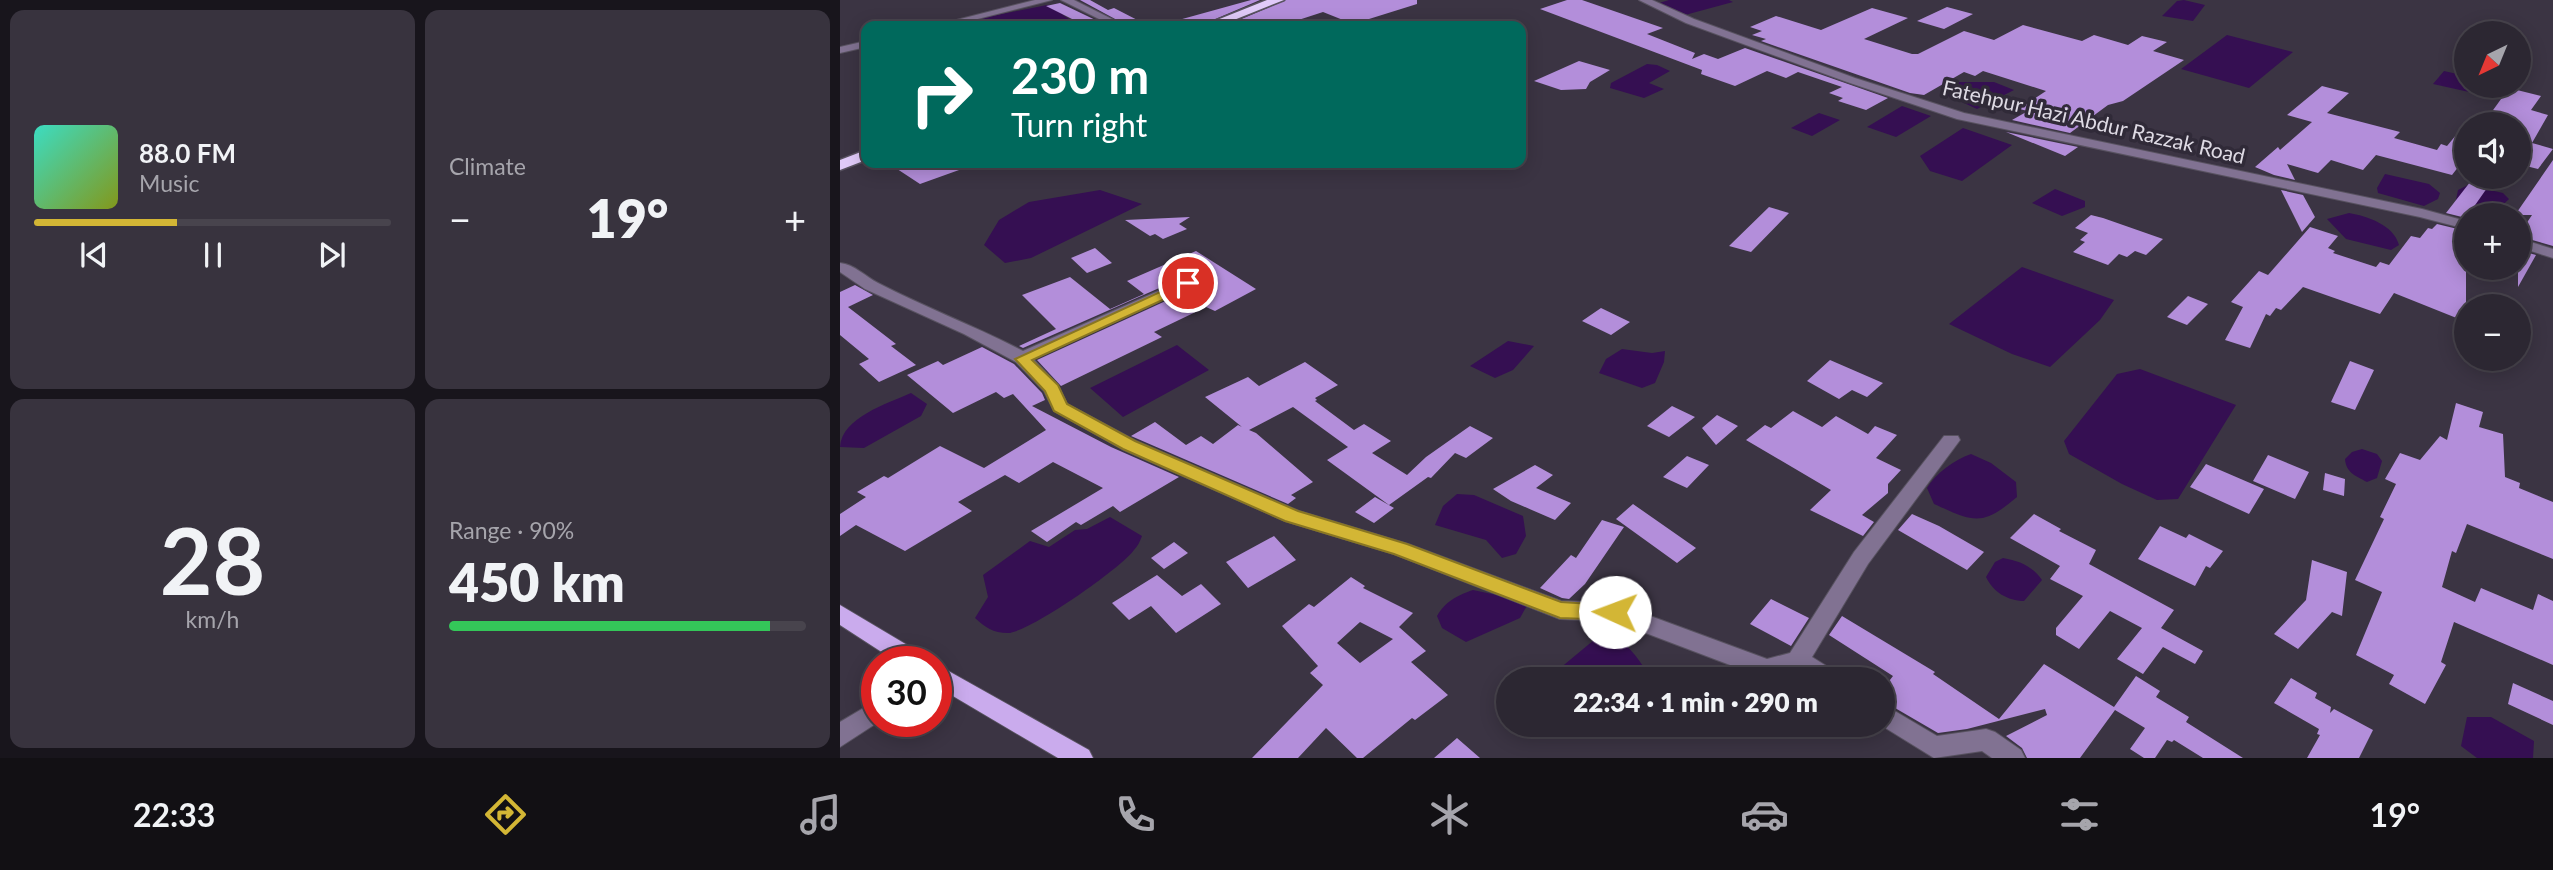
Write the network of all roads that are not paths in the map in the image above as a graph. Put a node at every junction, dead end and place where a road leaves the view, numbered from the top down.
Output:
1 (1047, 0) edge
2 (1066, 0) edge
3 (1278, 0) edge
4 (1293, 0) edge
5 (1644, 0) edge
6 (959, 21) edge
7 (1110, 21) edge
8 (1221, 21) edge
9 (1238, 21) edge
10 (861, 45) edge
11 (840, 50) edge
12 (861, 157) edge
13 (861, 163) edge
14 (840, 165) edge
15 (840, 171) edge
16 (2454, 221) edge
17 (2531, 246) edge
18 (2553, 254) edge
19 (842, 267) dead end
20 (1188, 283) dead end
21 (1022, 359) junction
22 (1951, 440) dead end
23 (840, 614) edge
24 (891, 646) edge
25 (1798, 660) junction
26 (1809, 667) edge
27 (952, 683) edge
28 (861, 721) edge
29 (1895, 722) edge
30 (840, 736) edge
31 (1080, 758) edge
32 (2012, 758) edge

1 - 6 street
2 - 7 street
3 - 8 highway
4 - 9 highway
5 - 16 street, Fatehpur Hazi Abdur Razzak Road
10 - 11 street
12 - 14 highway
13 - 15 highway
17 - 18 street
19 - 21 street
20 - 21 street
21 - 25 street
22 - 25 street
23 - 24 main road
25 - 26 street
27 - 31 main road
28 - 30 street
29 - 32 street

